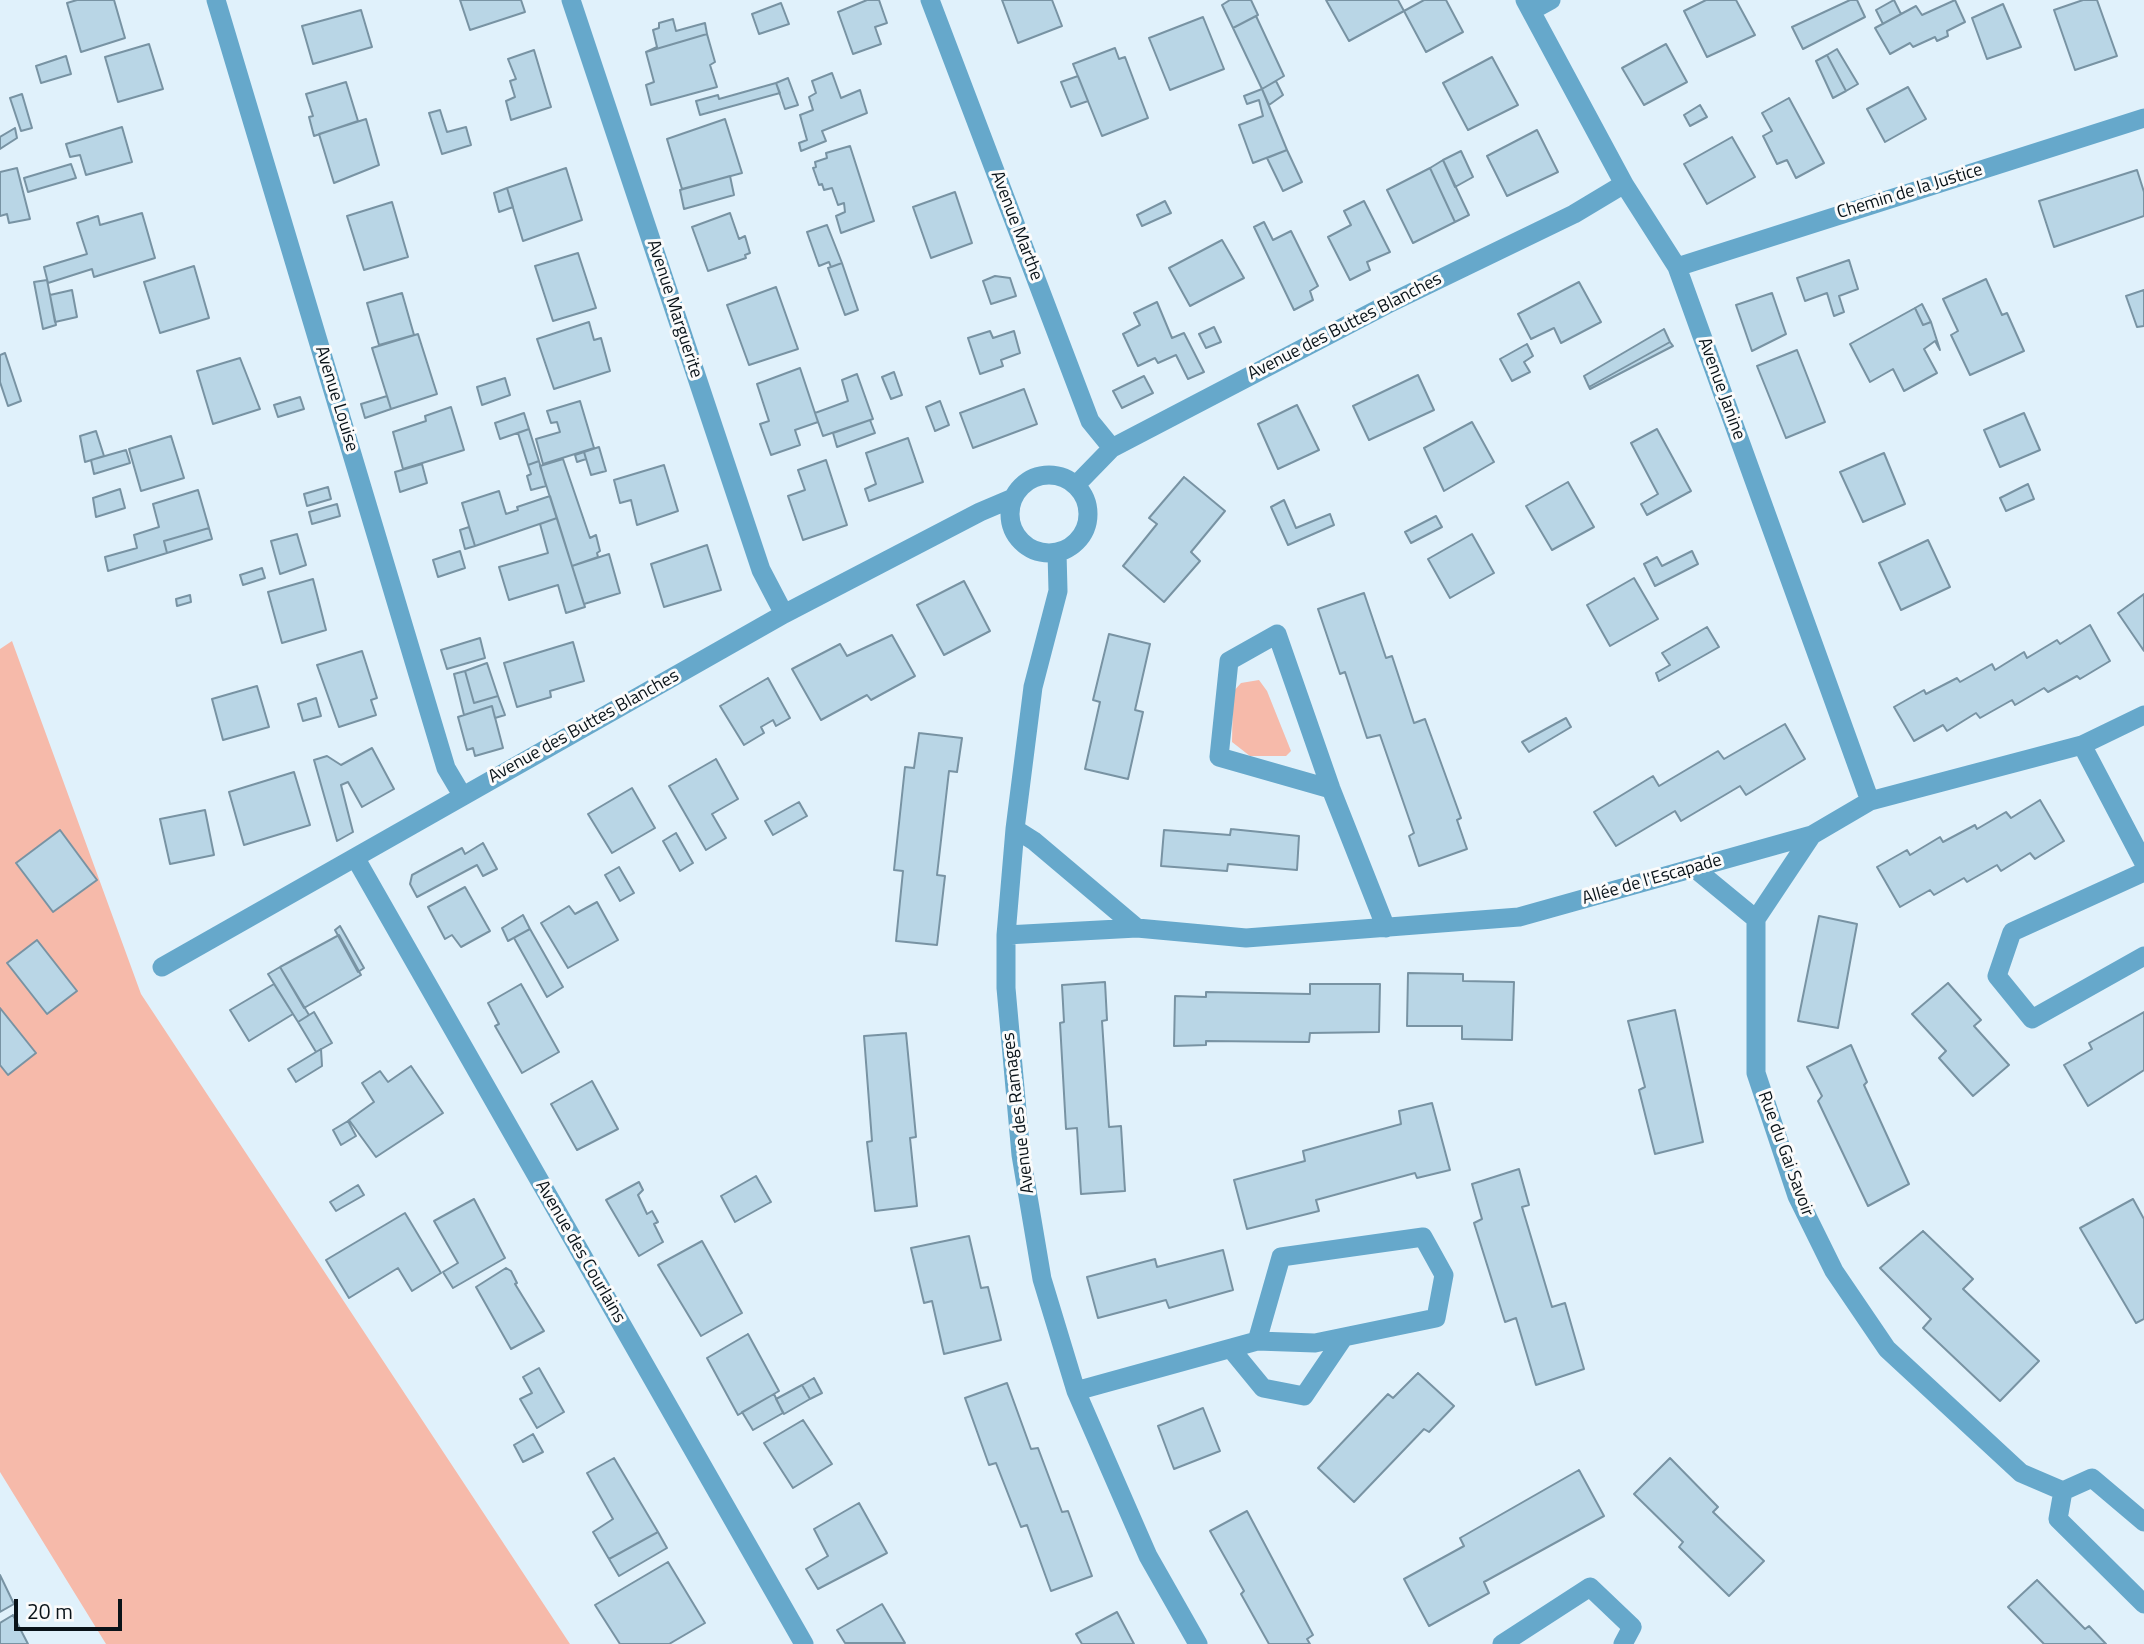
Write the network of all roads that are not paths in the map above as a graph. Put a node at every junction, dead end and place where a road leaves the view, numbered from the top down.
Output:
1 (216, 0) edge
2 (571, 0) edge
3 (930, 0) edge
4 (1551, 0) edge
5 (1528, 6) edge
6 (2144, 118) edge
7 (1624, 184) junction
8 (1677, 267) junction
9 (1112, 448) junction
10 (1076, 485) junction
11 (1013, 498) junction
12 (1057, 552) junction
13 (784, 614) junction
14 (2144, 715) edge
15 (2082, 745) junction
16 (1331, 789) junction
17 (462, 795) junction
18 (1870, 801) junction
19 (1015, 829) junction
20 (1812, 835) junction
21 (356, 859) junction
22 (2144, 863) edge
23 (1694, 868) junction
24 (2144, 872) edge
25 (1756, 919) junction
26 (1137, 928) junction
27 (1386, 928) junction
28 (1006, 935) junction
29 (2144, 956) edge
30 (162, 967) dead end
31 (1344, 1337) junction
32 (1257, 1342) junction
33 (1231, 1349) junction
34 (1076, 1391) junction
35 (2063, 1491) junction
36 (2144, 1522) edge
37 (2144, 1604) edge
38 (804, 1644) edge
39 (1198, 1644) edge
40 (1503, 1644) edge
41 (1623, 1644) edge

1 - 17 street, Avenue Louise
2 - 13 street, Avenue Marguerite
3 - 9 street, Avenue Marthe
4 - 5 street
5 - 7 street, Avenue Janine
6 - 8 street, Chemin de la Justice
7 - 8 street, Avenue Janine
7 - 9 street, Avenue des Buttes Blanches
8 - 18 street, Avenue Janine
9 - 10 street, Avenue des Buttes Blanches
10 - 11 street
10 - 12 street
11 - 12 street
11 - 13 street, Avenue des Buttes Blanches
12 - 19 street, Avenue des Ramages
13 - 17 street, Avenue des Buttes Blanches
14 - 15 street, Allée de l'Escapade
15 - 18 street, Allée de l'Escapade
15 - 22 street
16 - 16 street
16 - 27 street
17 - 21 street, Avenue des Buttes Blanches
18 - 20 street, Allée de l'Escapade
19 - 26 street
19 - 28 street, Avenue des Ramages
20 - 23 street, Allée de l'Escapade
20 - 25 street
21 - 30 street, Avenue des Buttes Blanches
21 - 38 street, Avenue des Courlains
23 - 25 street
23 - 27 street, Allée de l'Escapade
24 - 29 street
25 - 35 street, Rue du Gai Savoir
26 - 27 street, Allée de l'Escapade
26 - 28 street, Allée de l'Escapade
28 - 34 street, Avenue des Ramages
31 - 32 street
31 - 32 street
31 - 33 street
32 - 33 street
33 - 34 street
34 - 39 street, Avenue des Ramages
35 - 36 street
35 - 37 street
40 - 41 street

